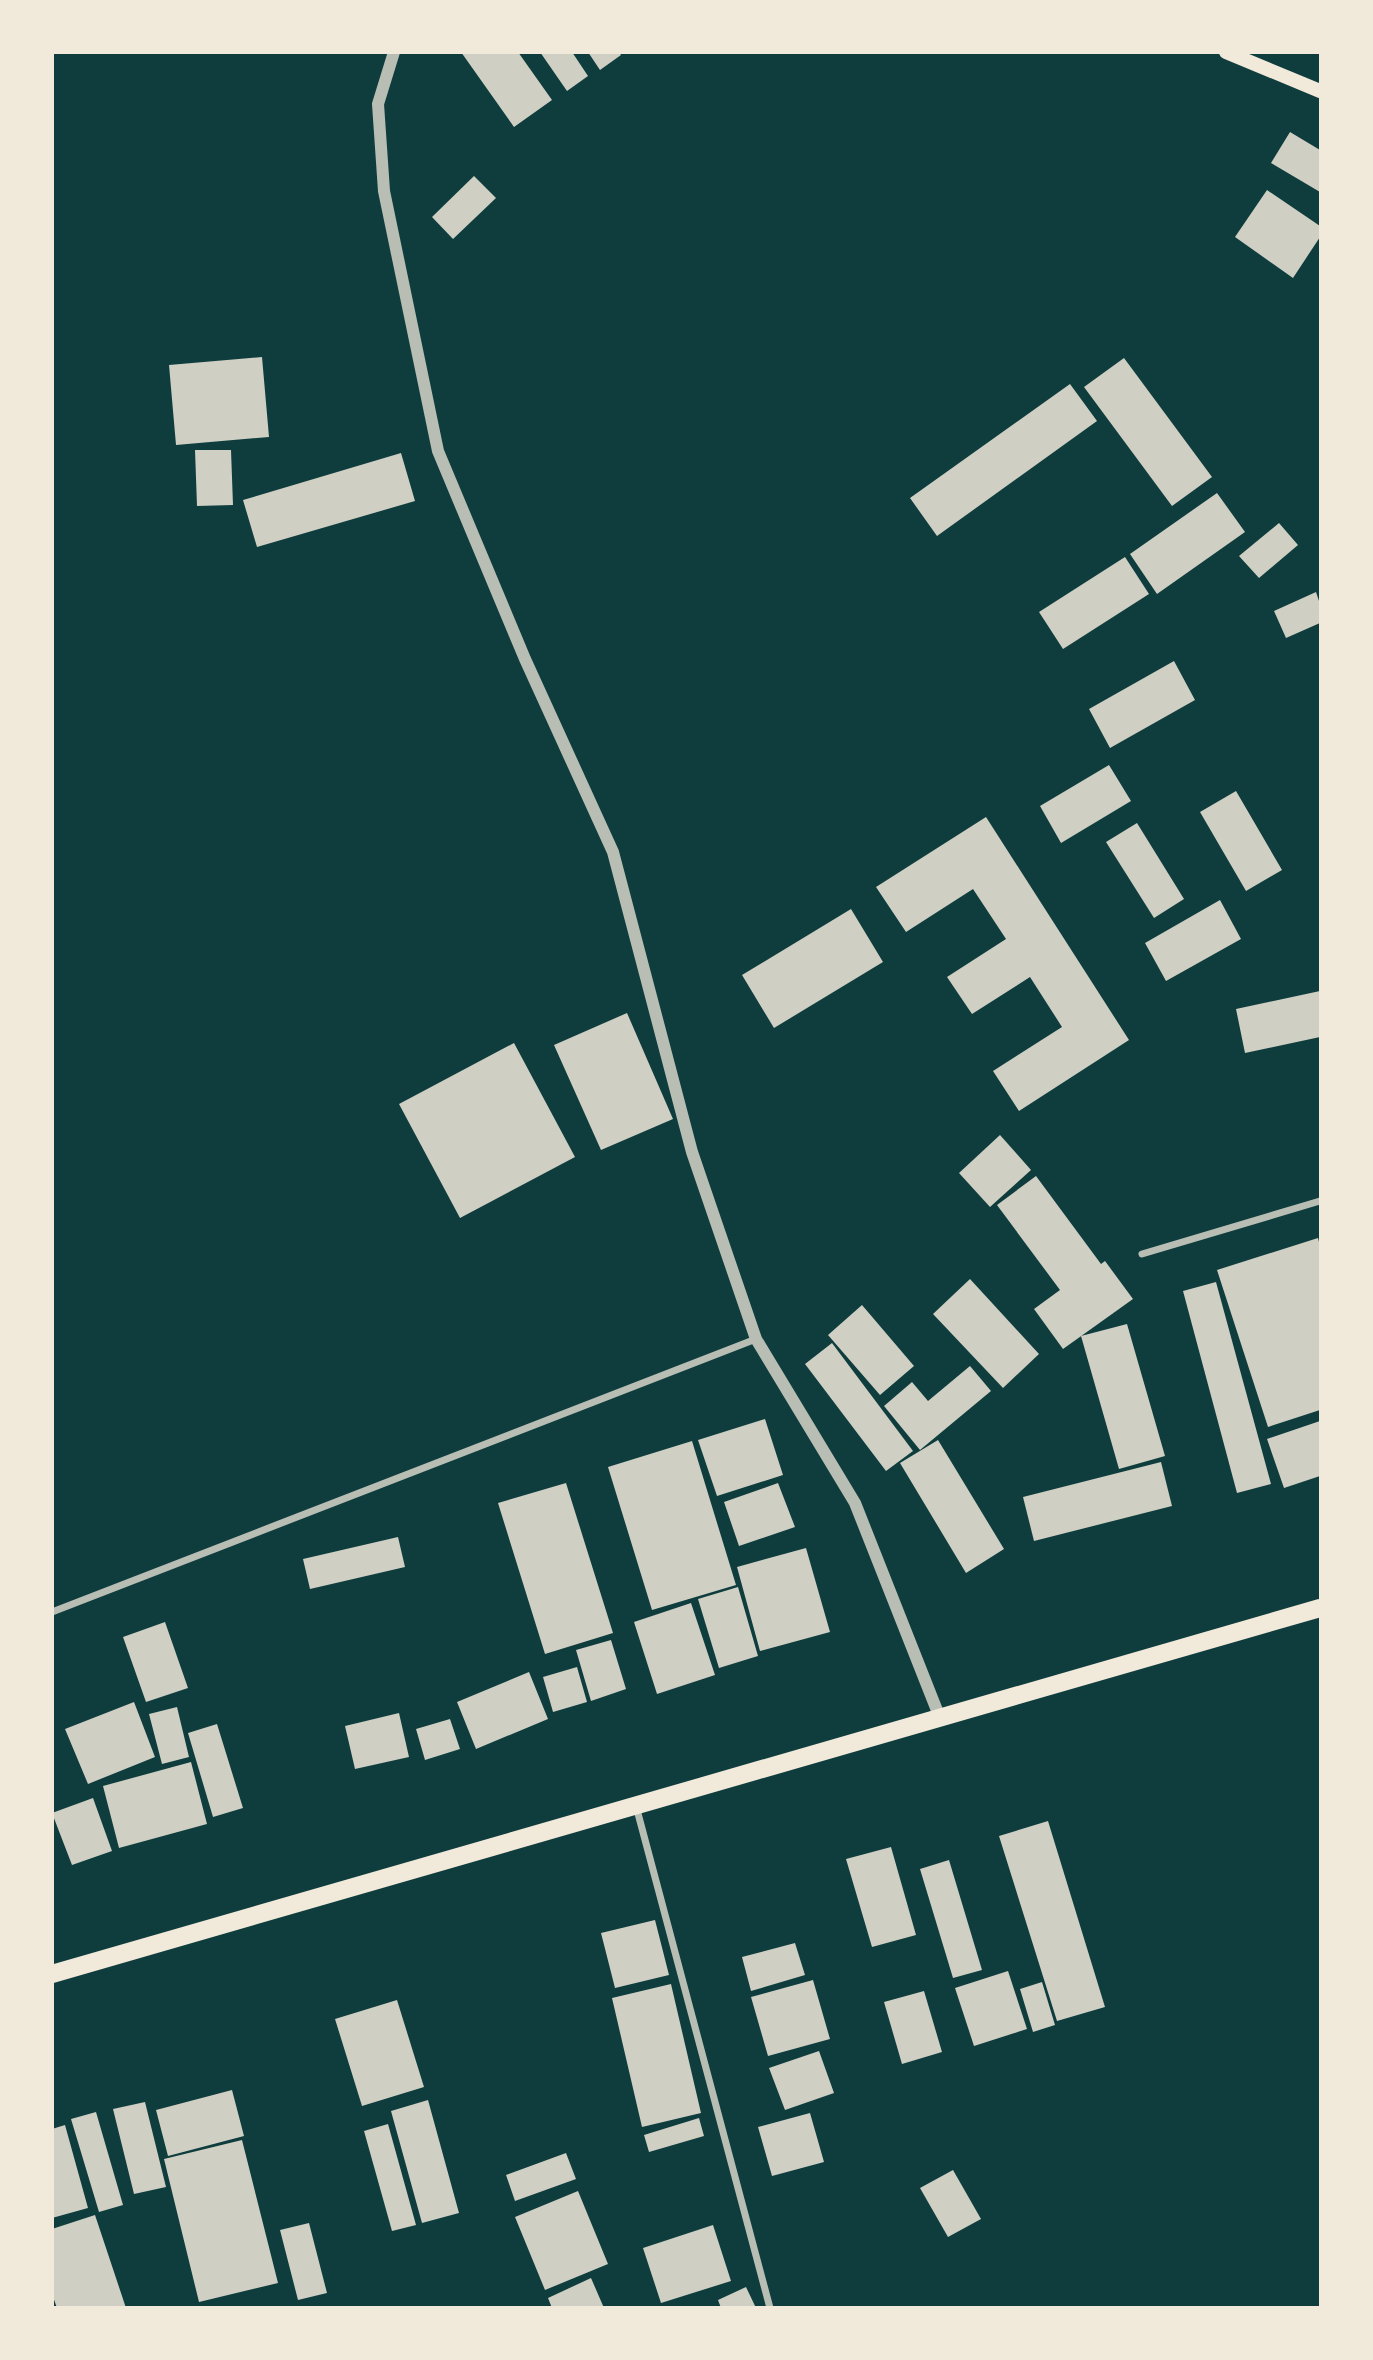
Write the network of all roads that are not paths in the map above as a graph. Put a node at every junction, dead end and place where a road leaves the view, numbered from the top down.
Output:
1 (394, 52) edge
2 (1226, 52) edge
3 (1321, 92) edge
4 (1321, 1201) edge
5 (1142, 1254) dead end
6 (756, 1339) junction
7 (1321, 1608) edge
8 (52, 1612) edge
9 (940, 1718) junction
10 (635, 1805) junction
11 (52, 1974) edge
12 (770, 2308) edge

1 - 6 street
2 - 3 main road
4 - 5 street
6 - 8 street
6 - 9 street
7 - 9 main road
9 - 10 main road
10 - 11 main road
10 - 12 street

